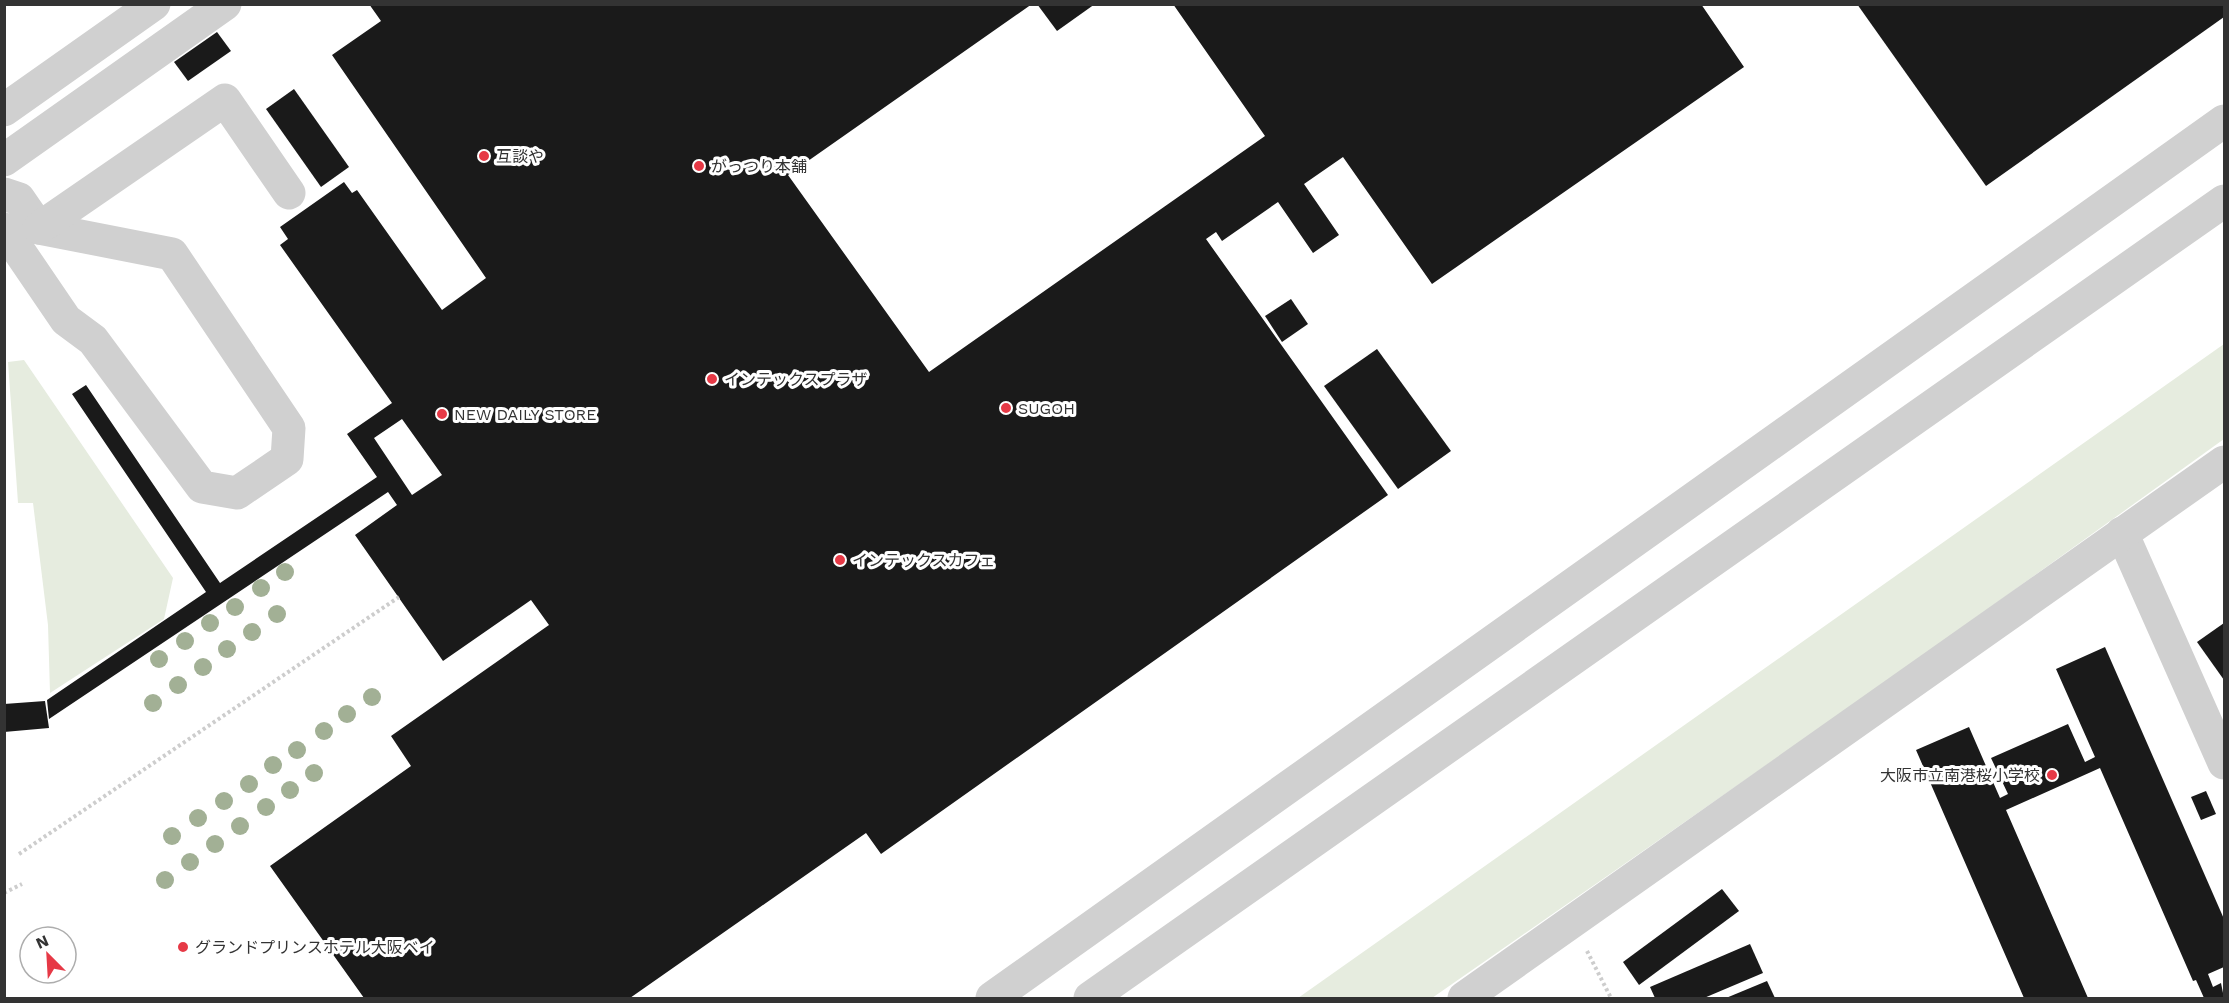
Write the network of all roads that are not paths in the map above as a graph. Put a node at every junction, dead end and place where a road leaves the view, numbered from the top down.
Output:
1 (154, 4) edge
2 (225, 4) edge
3 (4, 110) edge
4 (2224, 121) edge
5 (4, 160) edge
6 (289, 193) dead end
7 (4, 194) edge
8 (2224, 201) edge
9 (39, 228) junction
10 (4, 229) edge
11 (2224, 462) edge
12 (2122, 533) junction
13 (2224, 763) edge
14 (992, 999) edge
15 (1090, 999) edge
16 (1464, 999) edge

1 - 3 street
2 - 5 street
4 - 14 street
6 - 9 street
7 - 9 street
8 - 15 street
9 - 10 street
11 - 12 street
12 - 13 street
12 - 16 street

